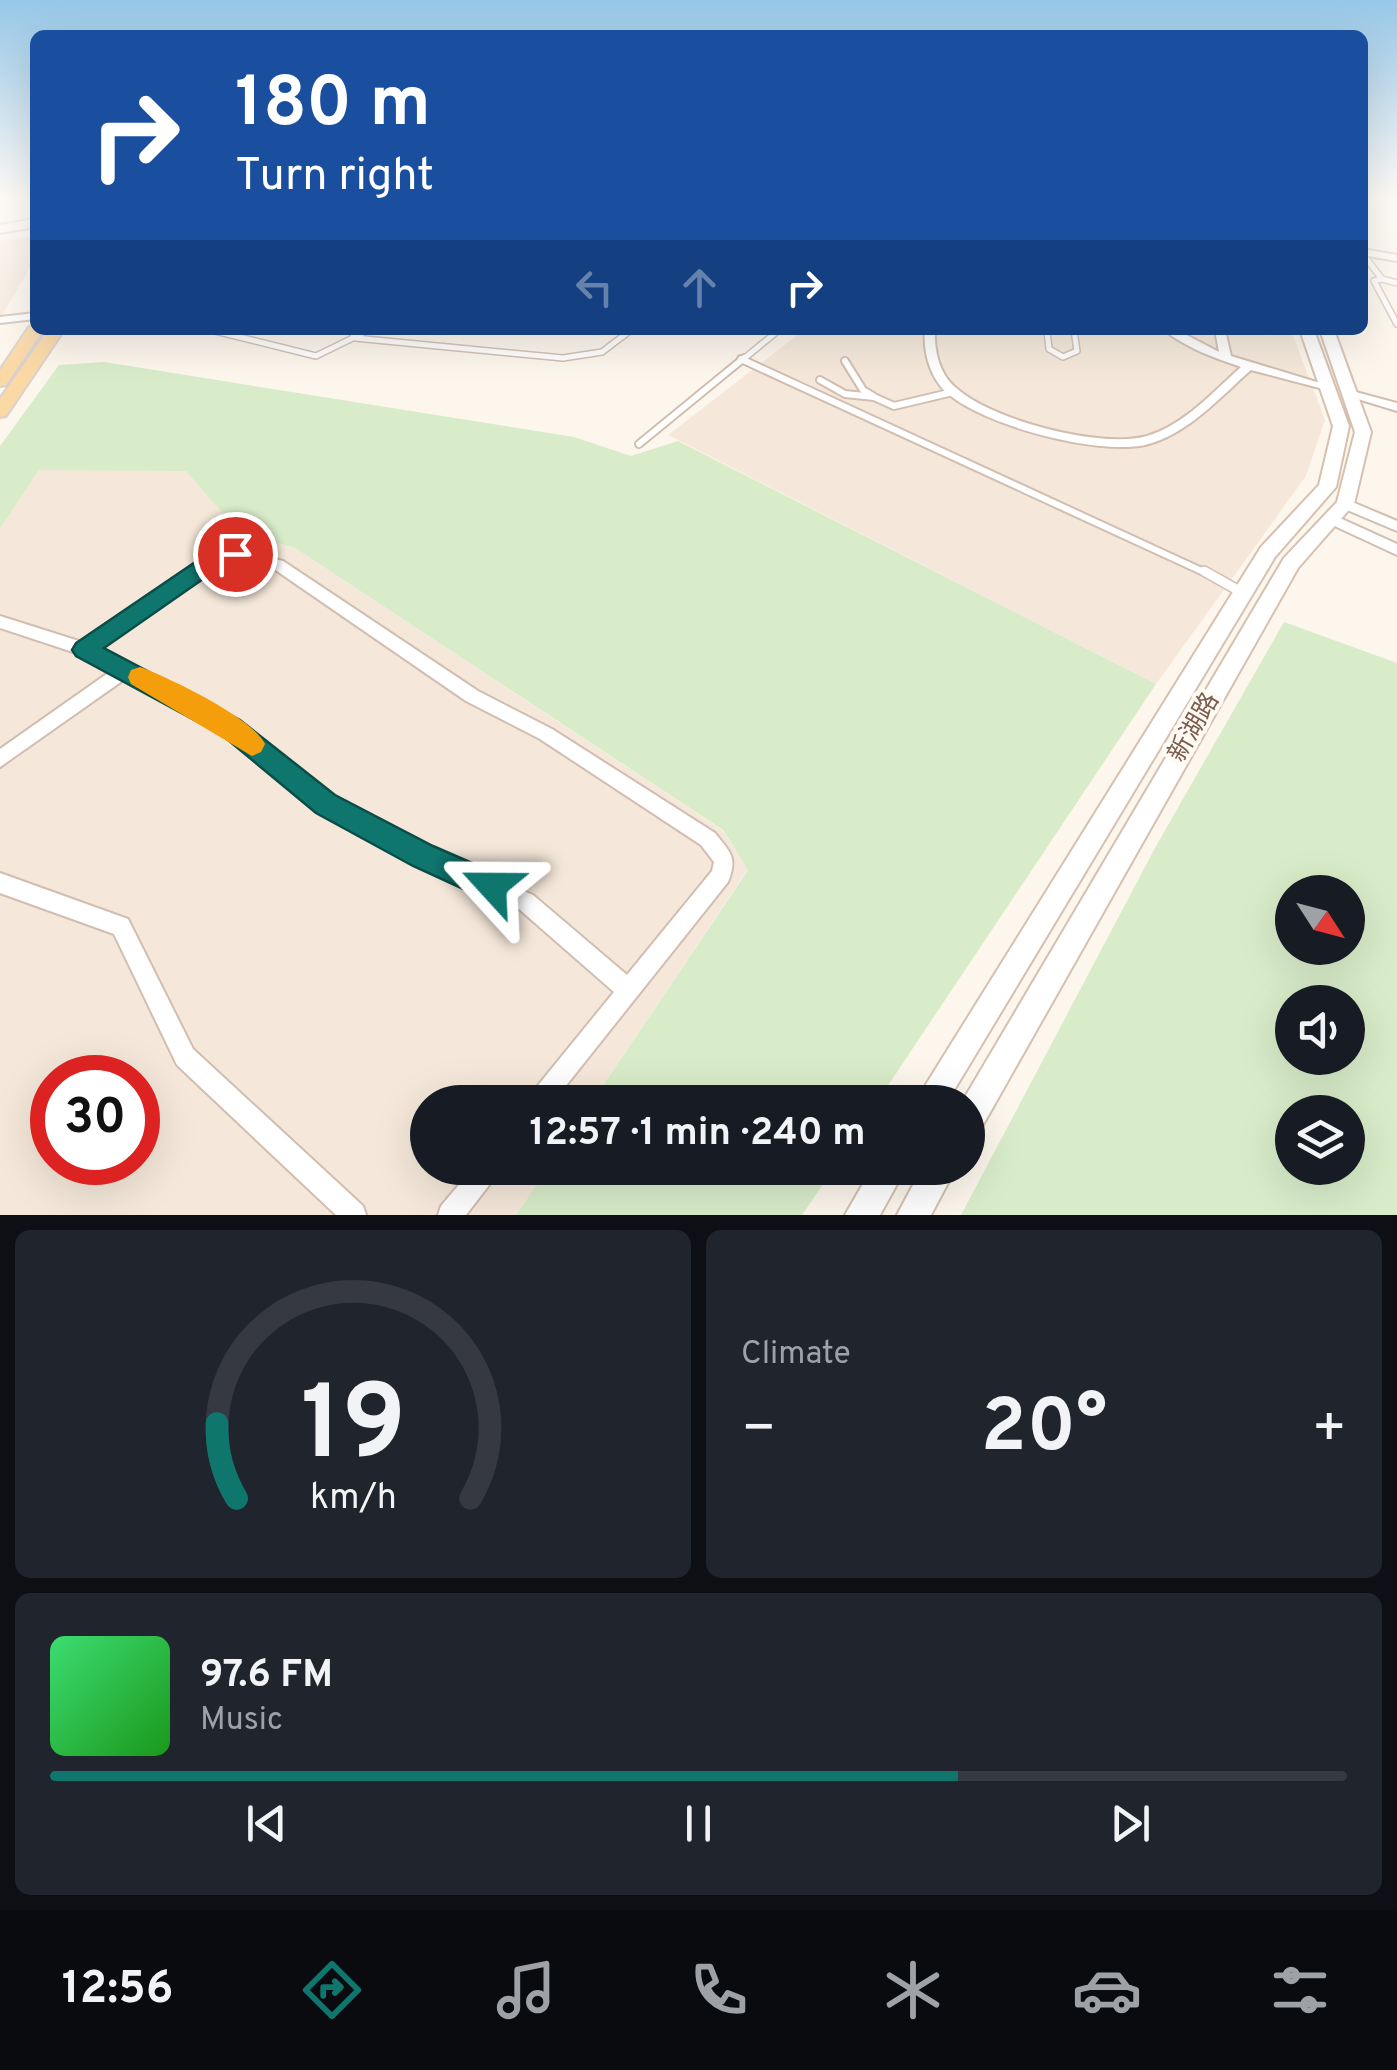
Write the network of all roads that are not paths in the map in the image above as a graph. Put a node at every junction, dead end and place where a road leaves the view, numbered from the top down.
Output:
1 (1368, 254) edge
2 (1397, 258) edge
3 (1368, 261) edge
4 (1382, 280) junction
5 (1397, 283) edge
6 (30, 317) edge
7 (0, 320) edge
8 (1397, 324) edge
9 (32, 335) edge
10 (53, 335) edge
11 (235, 335) edge
12 (266, 335) edge
13 (354, 335) edge
14 (360, 335) edge
15 (624, 335) edge
16 (771, 335) edge
17 (930, 335) edge
18 (1048, 335) edge
19 (1075, 335) edge
20 (1177, 335) edge
21 (1221, 335) edge
22 (1309, 335) edge
23 (1329, 335) edge
24 (355, 338) junction
25 (260, 340) junction
26 (741, 358) junction
27 (1226, 360) junction
28 (845, 362) dead end
29 (1248, 367) junction
30 (820, 380) dead end
31 (0, 381) edge
32 (1327, 388) junction
33 (953, 392) junction
34 (1352, 394) junction
35 (874, 397) junction
36 (1397, 407) edge
37 (0, 412) edge
38 (639, 444) dead end
39 (1338, 512) junction
40 (1397, 526) edge
41 (1397, 550) edge
42 (1243, 593) junction
43 (0, 622) edge
44 (84, 650) junction
45 (125, 670) junction
46 (0, 760) edge
47 (0, 883) edge
48 (628, 990) junction
49 (553, 1085) edge
50 (940, 1085) edge
51 (985, 1091) edge
52 (474, 1185) edge
53 (880, 1185) edge
54 (930, 1185) edge
55 (354, 1215) edge
56 (450, 1215) edge
57 (861, 1215) edge
58 (912, 1215) edge

1 - 2 street
3 - 4 lane
4 - 5 lane
4 - 8 lane
6 - 7 street
9 - 31 main road
10 - 37 main road
11 - 25 lane
12 - 25 lane
13 - 24 lane
14 - 24 lane
15 - 24 lane
16 - 26 lane
17 - 33 street
18 - 19 lane
20 - 27 street
21 - 27 street
22 - 32 main road, 新湖路
23 - 34 main road
24 - 25 lane
26 - 38 lane
26 - 42 lane
27 - 29 street
28 - 35 lane
29 - 32 street
29 - 33 street
30 - 35 lane
32 - 42 main road, 新湖路
33 - 35 lane
34 - 36 street
34 - 39 main road
39 - 40 street
39 - 41 street
39 - 51 main road, 新湖路
42 - 50 main road, 新湖路
43 - 44 street
44 - 45 street
44 - 48 street
45 - 46 street
45 - 48 street
47 - 55 street
48 - 49 street
52 - 56 street
53 - 57 main road
54 - 58 main road

